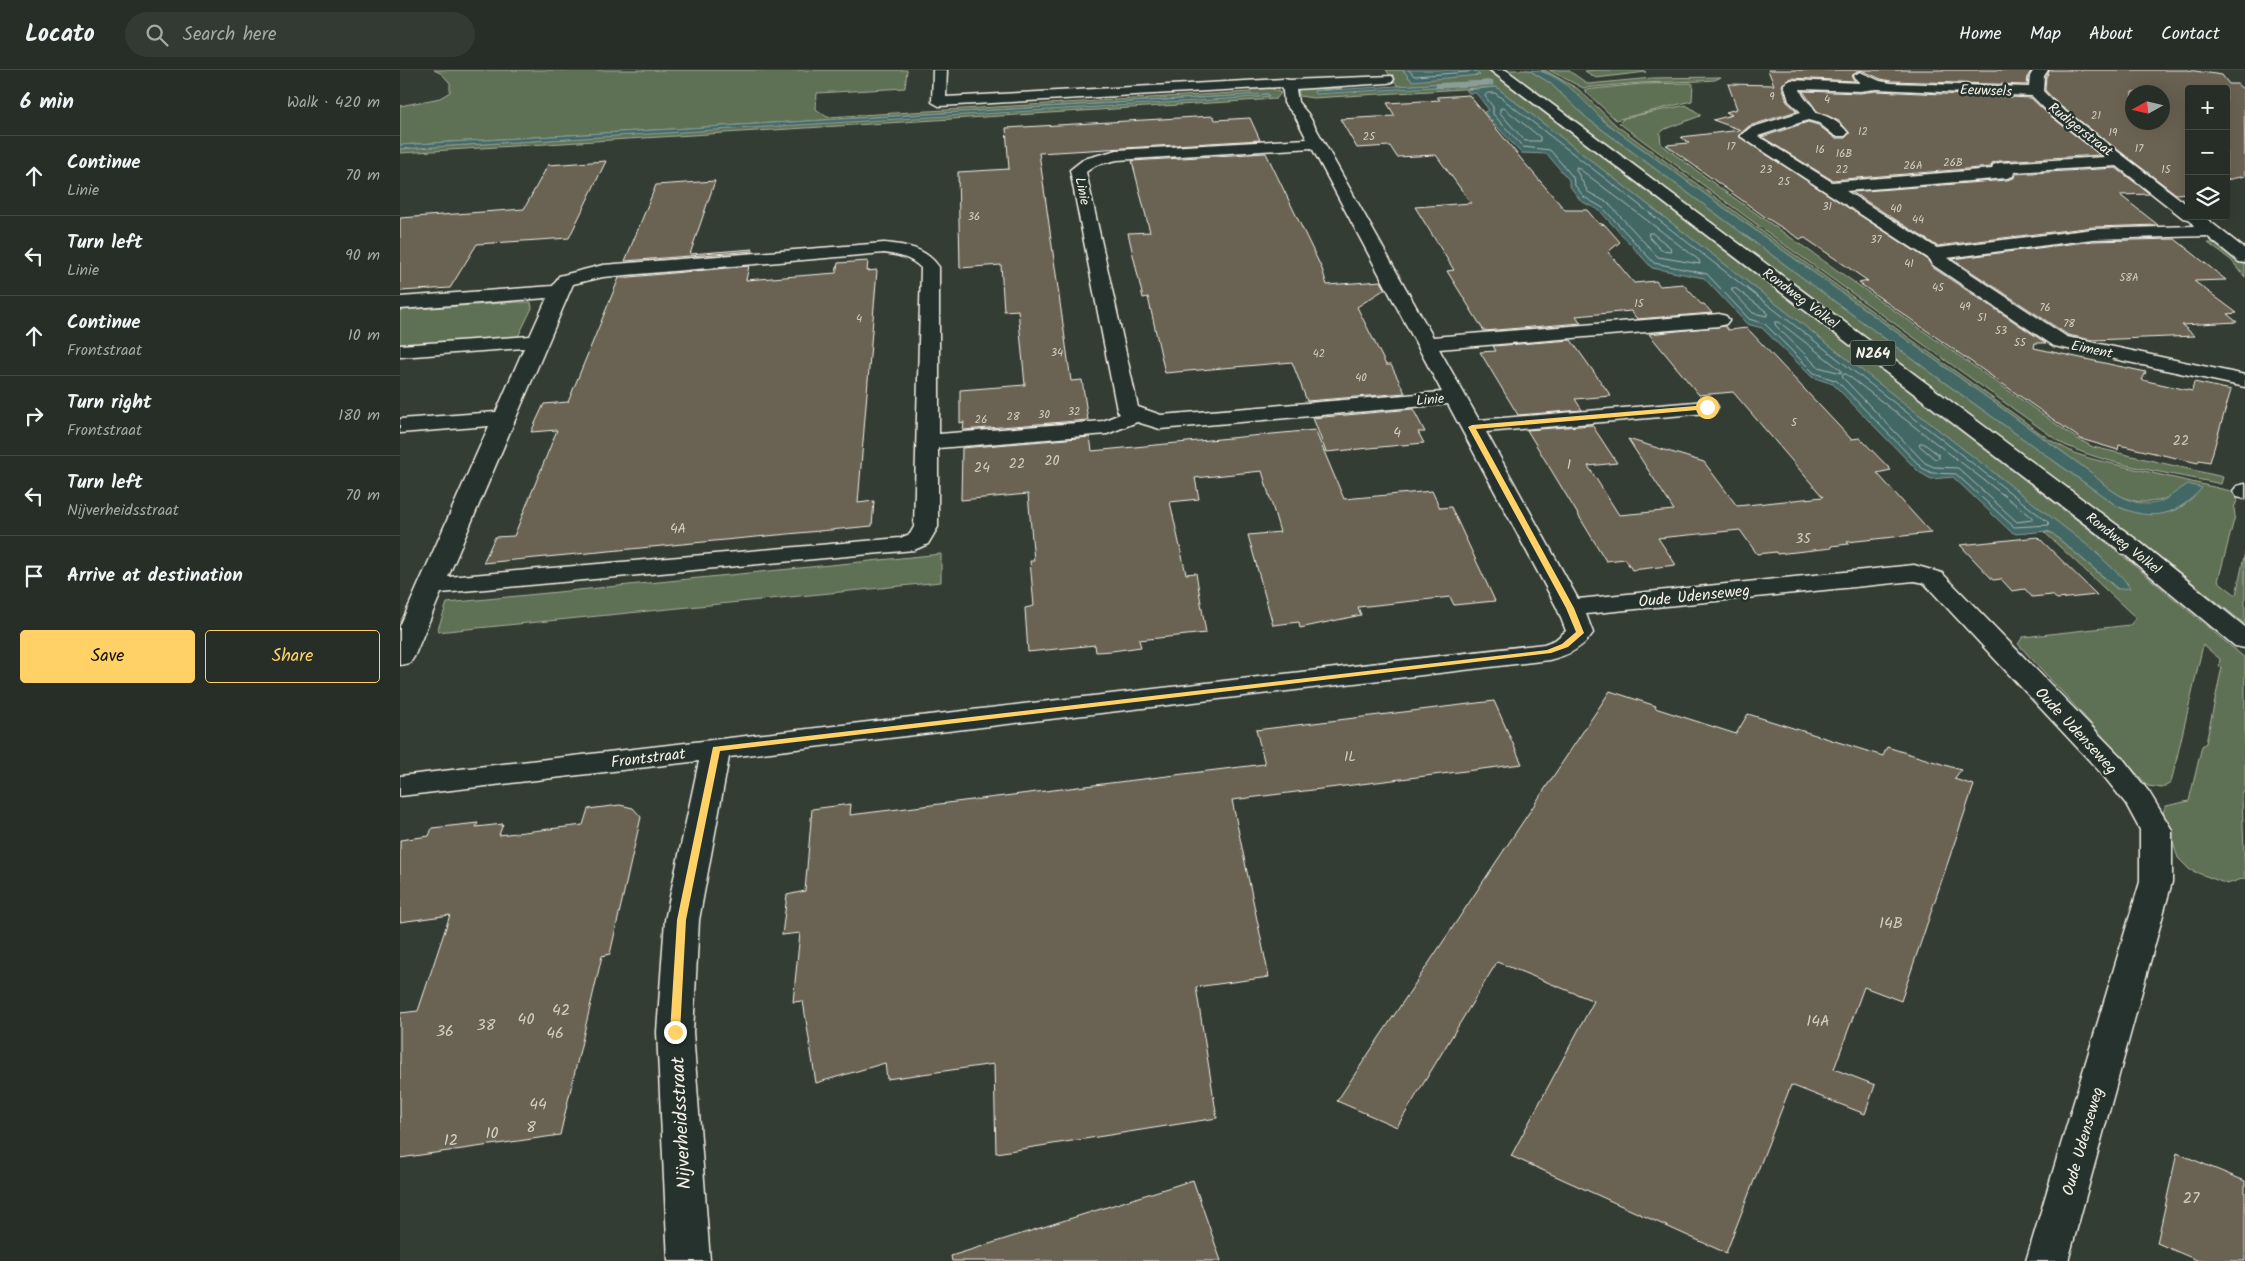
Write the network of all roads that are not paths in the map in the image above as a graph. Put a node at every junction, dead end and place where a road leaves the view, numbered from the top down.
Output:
1 (940, 70) edge
2 (1361, 70) edge
3 (1498, 70) edge
4 (1849, 70) edge
5 (2041, 70) edge
6 (1387, 80) dead end
7 (1287, 81) edge
8 (1876, 85) junction
9 (2036, 92) junction
10 (1808, 115) junction
11 (1840, 134) dead end
12 (1318, 142) junction
13 (2121, 161) junction
14 (1830, 187) junction
15 (2185, 211) edge
16 (2197, 220) edge
17 (2211, 231) junction
18 (1934, 254) junction
19 (2245, 258) edge
20 (559, 291) junction
21 (400, 303) edge
22 (1719, 320) dead end
23 (538, 341) junction
24 (1426, 344) junction
25 (400, 350) edge
26 (2245, 381) edge
27 (1455, 397) junction
28 (1707, 407) dead end
29 (1136, 415) junction
30 (504, 418) junction
31 (400, 426) edge
32 (1472, 427) junction
33 (927, 442) junction
34 (429, 591) junction
35 (400, 599) edge
36 (1570, 608) junction
37 (2245, 640) edge
38 (400, 658) edge
39 (716, 749) junction
40 (400, 786) edge
41 (689, 1261) edge
42 (2047, 1261) edge

1 - 7 street
2 - 7 street
3 - 37 street, Rondweg Volkel / N264
4 - 8 street, Eeuwsels
5 - 9 street, Rudigerstraat
6 - 7 street
7 - 12 street, Linie
8 - 9 street, Eeuwsels
8 - 10 street
9 - 13 street, Rudigerstraat
10 - 11 street
10 - 14 street, Eiment
12 - 24 street, Linie
12 - 29 street, Linie
13 - 14 street, Rudigerstraat
13 - 15 street, Rudigerstraat
14 - 18 street, Eiment
16 - 17 street
17 - 18 street
17 - 19 street
18 - 26 street, Eiment
20 - 21 street
20 - 23 street
20 - 33 street
22 - 24 street
23 - 25 street
23 - 30 street
24 - 27 street, Linie
27 - 29 street, Linie
27 - 32 street, Linie
28 - 32 street
29 - 33 street
30 - 31 street
30 - 34 street
32 - 36 street, Linie
33 - 34 street
34 - 35 street
34 - 38 street
36 - 39 street, Frontstraat
36 - 42 street, Oude Udenseweg
39 - 40 street, Frontstraat
39 - 41 street, Nijverheidsstraat

